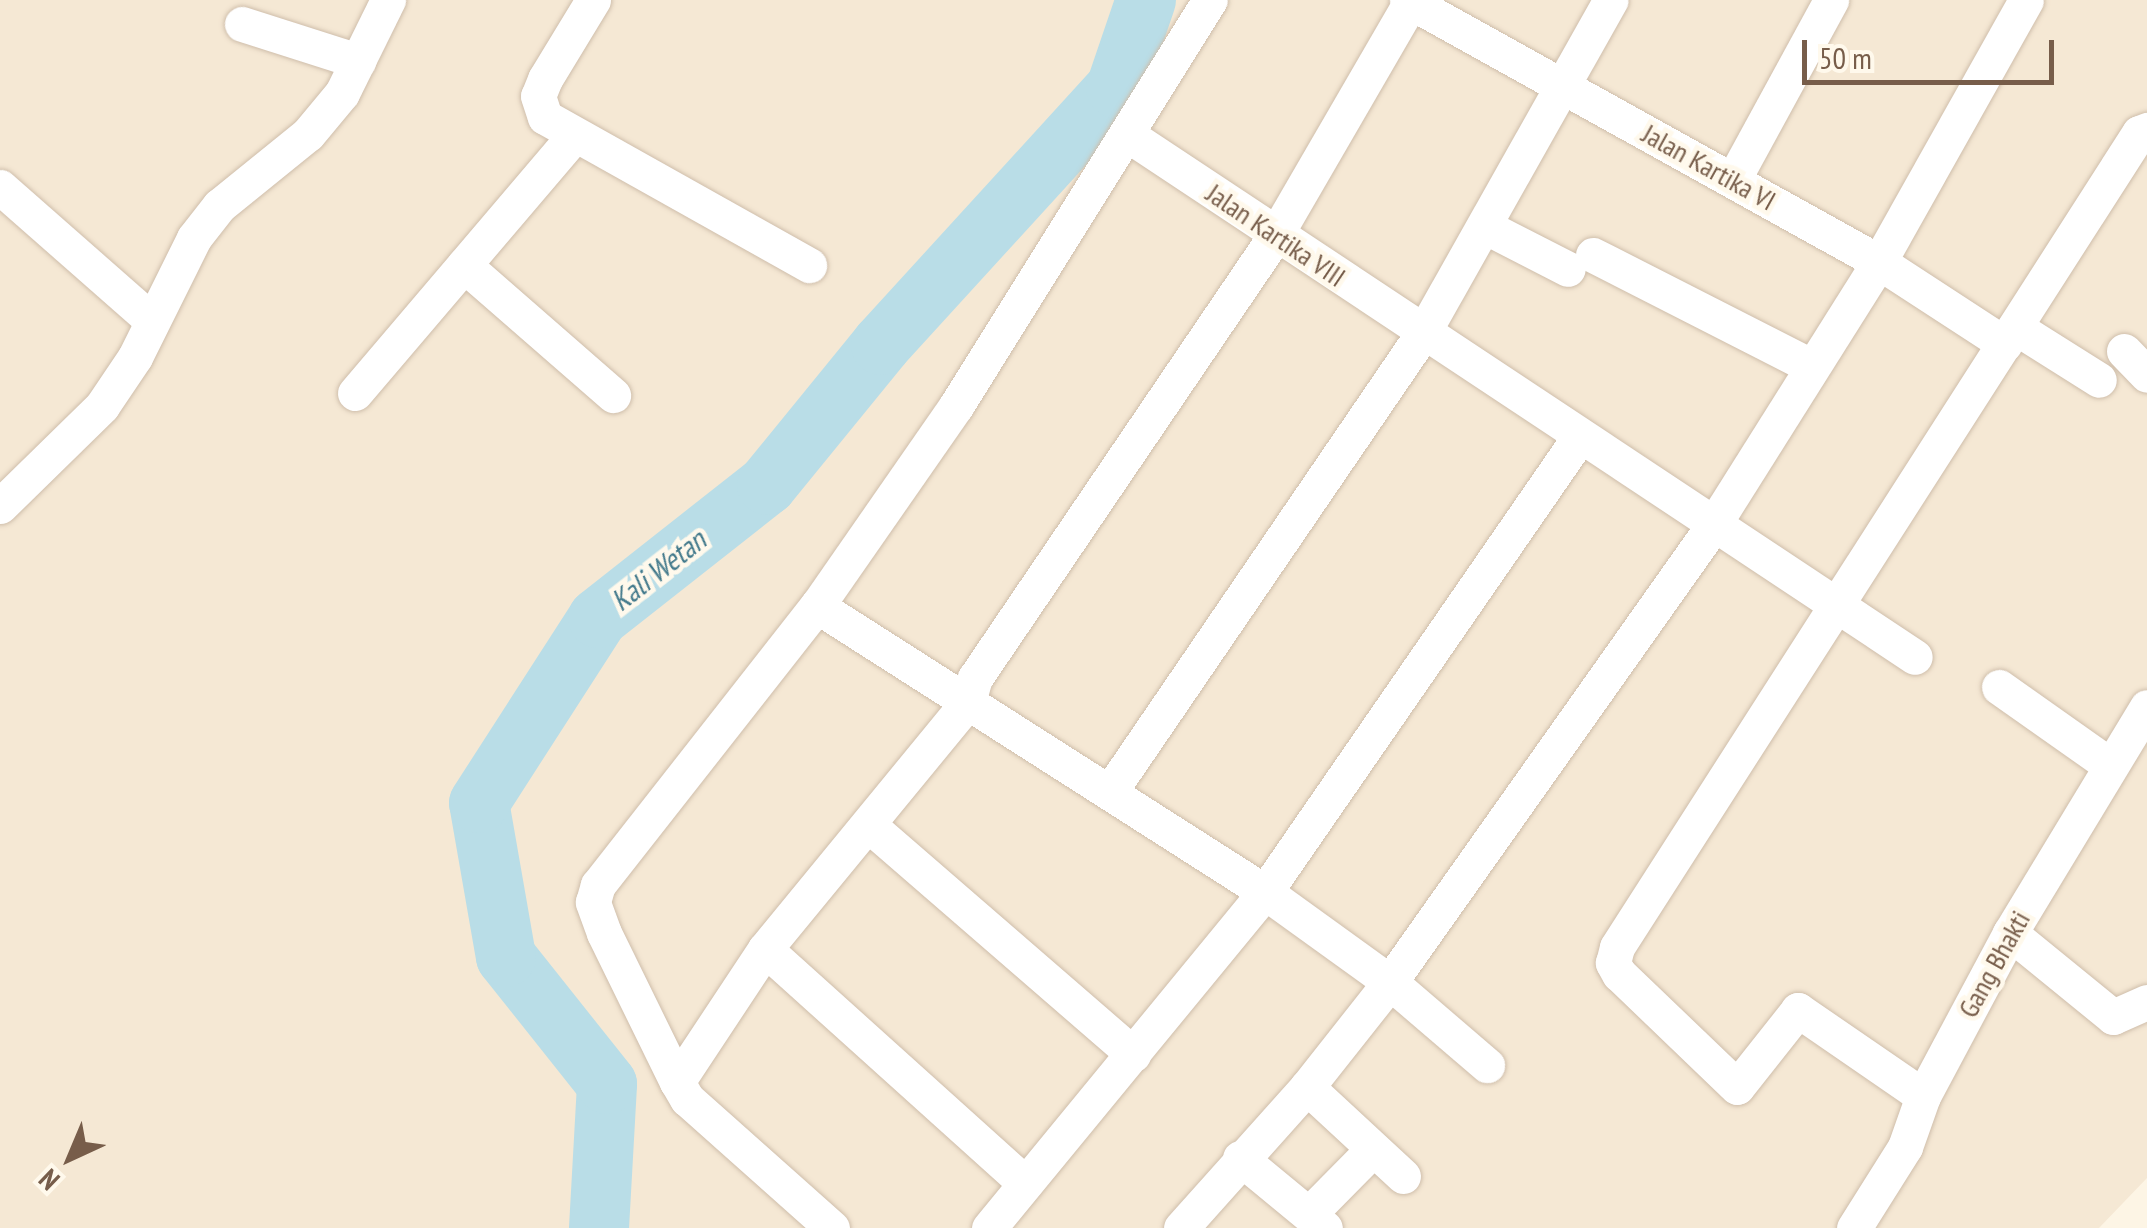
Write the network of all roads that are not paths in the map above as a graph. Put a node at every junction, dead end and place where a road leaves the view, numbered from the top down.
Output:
1 (388, 0) edge
2 (593, 0) edge
3 (1210, 0) edge
4 (1611, 0) edge
5 (1831, 0) edge
6 (2026, 0) edge
7 (1410, 1) edge
8 (242, 24) dead end
9 (358, 61) junction
10 (1563, 86) junction
11 (2147, 130) edge
12 (574, 136) junction
13 (1128, 136) junction
14 (1734, 180) junction
15 (0, 187) edge
16 (1484, 226) junction
17 (1275, 236) junction
18 (1880, 262) junction
19 (464, 265) junction
20 (809, 265) dead end
21 (150, 319) junction
22 (1424, 332) junction
23 (2010, 335) junction
24 (1809, 366) junction
25 (2099, 380) dead end
26 (355, 393) dead end
27 (613, 395) dead end
28 (1578, 438) junction
29 (0, 506) edge
30 (1712, 527) junction
31 (816, 606) junction
32 (1838, 610) junction
33 (1914, 657) dead end
34 (1999, 687) dead end
35 (968, 702) junction
36 (2147, 706) edge
37 (2108, 764) junction
38 (1111, 790) junction
39 (871, 826) junction
40 (1265, 892) junction
41 (2010, 934) junction
42 (766, 949) junction
43 (1390, 982) junction
44 (2147, 1002) edge
45 (1134, 1054) junction
46 (1487, 1065) dead end
47 (677, 1082) junction
48 (1307, 1087) junction
49 (1923, 1096) junction
50 (1373, 1148) junction
51 (1240, 1158) junction
52 (1403, 1176) dead end
53 (1026, 1183) junction
54 (1317, 1221) edge
55 (832, 1228) edge
56 (990, 1228) edge
57 (1181, 1228) edge
58 (1854, 1228) edge

1 - 9 street
2 - 12 street
3 - 13 street
4 - 10 street
5 - 14 street
6 - 18 street
7 - 10 street, Jalan Kartika VI
7 - 17 street
8 - 9 street
9 - 21 street
10 - 14 street, Jalan Kartika VI
10 - 16 street
11 - 23 street
12 - 19 street
12 - 20 street
13 - 17 street, Jalan Kartika VIII
13 - 31 street
14 - 18 street, Jalan Kartika VI
15 - 21 street
16 - 22 street
16 - 24 street
17 - 22 street, Jalan Kartika VIII
17 - 35 street
18 - 23 street, Jalan Kartika VI
18 - 24 street
19 - 26 street
19 - 27 street
21 - 29 street
22 - 28 street, Jalan Kartika VIII
22 - 38 street
23 - 25 street, Jalan Kartika VI
23 - 32 street
24 - 30 street
28 - 30 street, Jalan Kartika VIII
28 - 40 street
30 - 32 street, Jalan Kartika VIII
30 - 43 street
31 - 35 street
31 - 47 street
32 - 33 street, Jalan Kartika VIII
32 - 49 street
34 - 37 street
35 - 38 street
35 - 39 street
36 - 37 street, Gang Bhakti
37 - 41 street, Gang Bhakti
38 - 40 street
39 - 42 street
39 - 45 street
40 - 43 street
40 - 45 street
41 - 44 street
41 - 49 street, Gang Bhakti
42 - 47 street
42 - 53 street
43 - 46 street
43 - 48 street
45 - 53 street
47 - 55 street
48 - 50 street
48 - 51 street
49 - 58 street, Gang Bhakti
50 - 52 street
50 - 54 street
51 - 54 street
51 - 57 street
53 - 56 street

